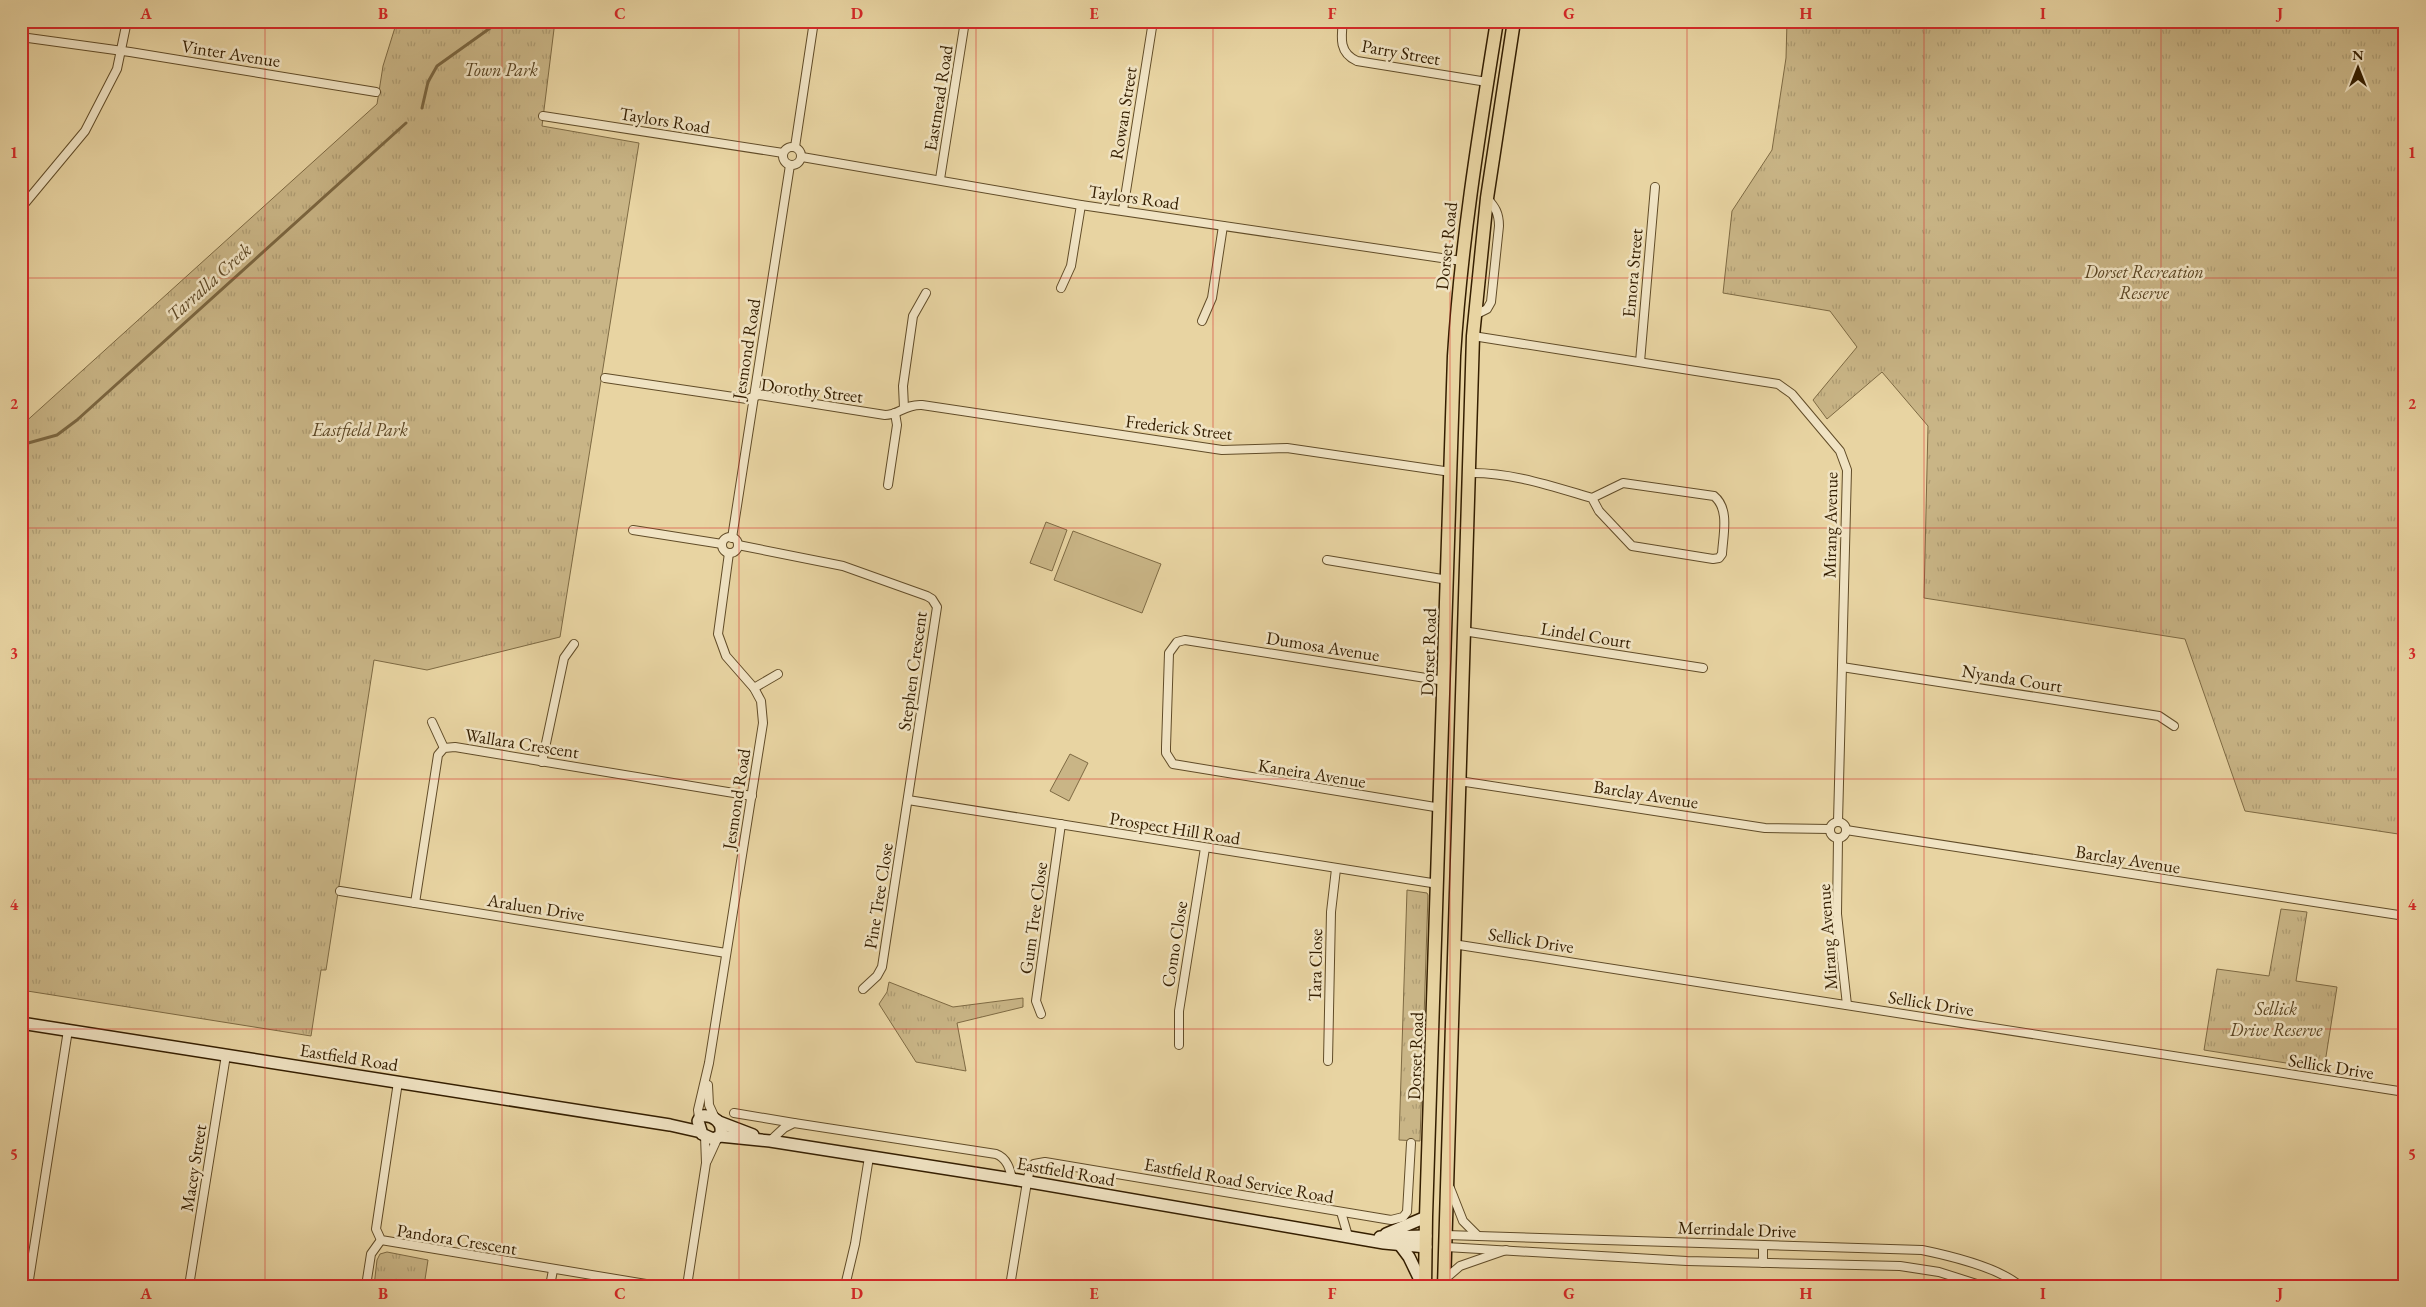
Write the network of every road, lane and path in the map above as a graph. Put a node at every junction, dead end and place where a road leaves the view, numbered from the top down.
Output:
1 (127, 21) edge
2 (814, 21) edge
3 (965, 21) edge
4 (1153, 21) edge
5 (1343, 21) edge
6 (1497, 21) edge
7 (1514, 21) edge
8 (21, 37) edge
9 (121, 52) junction
10 (1487, 82) junction
11 (376, 92) dead end
12 (543, 116) dead end
13 (795, 147) junction
14 (783, 153) junction
15 (802, 157) junction
16 (790, 165) junction
17 (940, 179) junction
18 (1655, 187) dead end
19 (1487, 198) junction
20 (1081, 205) junction
21 (21, 208) edge
22 (1123, 210) junction
23 (1223, 226) junction
24 (1462, 262) junction
25 (1479, 263) junction
26 (1061, 288) dead end
27 (926, 293) dead end
28 (1474, 315) junction
29 (1202, 321) dead end
30 (1473, 336) junction
31 (1640, 362) junction
32 (605, 378) dead end
33 (754, 397) junction
34 (904, 408) junction
35 (896, 413) junction
36 (1451, 472) junction
37 (1468, 474) junction
38 (888, 485) dead end
39 (1592, 498) junction
40 (632, 530) dead end
41 (732, 538) junction
42 (722, 544) junction
43 (738, 545) junction
44 (728, 553) junction
45 (1327, 560) dead end
46 (1448, 580) junction
47 (1464, 631) junction
48 (574, 644) dead end
49 (1842, 667) junction
50 (1703, 668) dead end
51 (778, 674) dead end
52 (1445, 681) junction
53 (1462, 682) junction
54 (754, 688) junction
55 (432, 722) dead end
56 (2174, 726) dead end
57 (444, 748) junction
58 (542, 762) junction
59 (1178, 766) joint
60 (1459, 781) junction
61 (752, 796) junction
62 (908, 800) junction
63 (1441, 808) junction
64 (1838, 822) junction
65 (1061, 824) junction
66 (1830, 829) junction
67 (1846, 830) junction
68 (1838, 838) junction
69 (1205, 848) junction
70 (1336, 869) junction
71 (1438, 884) junction
72 (340, 891) dead end
73 (415, 903) junction
74 (2405, 916) edge
75 (1436, 943) junction
76 (1453, 944) junction
77 (726, 953) junction
78 (863, 989) dead end
79 (1846, 1005) junction
80 (1041, 1014) dead end
81 (21, 1023) edge
82 (68, 1030) junction
83 (1178, 1045) dead end
84 (226, 1055) junction
85 (1328, 1062) dead end
86 (709, 1063) junction
87 (398, 1082) junction
88 (2405, 1092) edge
89 (734, 1113) dead end
90 (699, 1118) junction
91 (717, 1120) junction
92 (794, 1122) junction
93 (670, 1125) junction
94 (703, 1134) junction
95 (719, 1136) junction
96 (768, 1141) junction
97 (1411, 1143) dead end
98 (869, 1156) junction
99 (706, 1163) junction
100 (1012, 1179) junction
101 (1027, 1182) junction
102 (1447, 1182) junction
103 (1341, 1212) junction
104 (1426, 1217) junction
105 (1477, 1235) junction
106 (1348, 1236) junction
107 (1378, 1237) junction
108 (1360, 1238) junction
109 (381, 1240) junction
110 (1426, 1241) junction
111 (1446, 1241) junction
112 (1655, 1242) junction
113 (1400, 1245) junction
114 (1763, 1245) junction
115 (1510, 1249) junction
116 (1654, 1259) junction
117 (1763, 1263) junction
118 (553, 1270) junction
119 (1444, 1282) edge
120 (28, 1286) edge
121 (189, 1286) edge
122 (366, 1286) edge
123 (550, 1286) edge
124 (658, 1286) edge
125 (687, 1286) edge
126 (845, 1286) edge
127 (1010, 1286) edge
128 (1424, 1286) edge
129 (1983, 1286) edge
130 (2020, 1286) edge

1 - 9 street
2 - 13 street
3 - 17 street, Eastmead Road
4 - 22 street, Rowan Street
5 - 10 street, Parry Street
6 - 10 main road, Dorset Road
7 - 19 main road, Dorset Road
8 - 9 street, Vinter Avenue
9 - 11 street, Vinter Avenue
9 - 21 street
10 - 24 main road, Dorset Road
12 - 14 street, Taylors Road
13 - 14 street
13 - 15 street
14 - 16 street
15 - 16 street
15 - 17 street, Taylors Road
16 - 33 street, Jesmond Road
17 - 20 street, Taylors Road
18 - 31 street, Emora Street
19 - 25 main road, Dorset Road
19 - 28 street
20 - 22 street, Taylors Road
20 - 26 street
22 - 23 street, Taylors Road
23 - 24 street, Taylors Road
23 - 29 street
24 - 25 main road
24 - 36 main road, Dorset Road
25 - 28 main road, Dorset Road
27 - 34 street
28 - 30 main road, Dorset Road
30 - 31 street, Mirang Avenue
30 - 37 main road, Dorset Road
31 - 49 street, Mirang Avenue
32 - 33 street, Dorothy Street
33 - 35 street, Dorothy Street
33 - 41 street, Jesmond Road
34 - 35 street
34 - 36 street, Frederick Street
35 - 38 street
36 - 37 main road
36 - 46 main road, Dorset Road
37 - 39 street
37 - 47 main road, Dorset Road
39 - 39 street
40 - 42 street
41 - 42 street
41 - 43 street
42 - 44 street
43 - 44 street
43 - 62 street, Stephen Crescent
44 - 54 street, Jesmond Road
45 - 46 street
46 - 52 main road, Dorset Road
47 - 50 street, Lindel Court
47 - 53 main road, Dorset Road
48 - 58 street
49 - 56 street, Nyanda Court
49 - 64 street, Mirang Avenue
51 - 54 street
52 - 53 main road
52 - 59 street, Dumosa Avenue
52 - 63 main road, Dorset Road
53 - 60 main road, Dorset Road
54 - 61 street, Jesmond Road
55 - 57 street
57 - 58 street, Wallara Crescent
57 - 73 street, Wallara Crescent
58 - 61 street, Wallara Crescent
59 - 63 street, Kaneira Avenue
60 - 66 street, Barclay Avenue
60 - 76 main road, Dorset Road
61 - 77 street, Jesmond Road
62 - 65 street, Prospect Hill Road
62 - 78 street, Pine Tree Close
63 - 71 main road, Dorset Road
64 - 66 street
64 - 67 street
65 - 69 street, Prospect Hill Road
65 - 80 street, Gum Tree Close
66 - 68 street
67 - 68 street
67 - 74 street, Barclay Avenue
68 - 79 street, Mirang Avenue
69 - 70 street, Prospect Hill Road
69 - 83 street, Como Close
70 - 71 street, Prospect Hill Road
70 - 85 street, Tara Close
71 - 75 main road, Dorset Road
72 - 73 street, Araluen Drive
73 - 77 street, Araluen Drive
75 - 76 main road
75 - 104 main road, Dorset Road
76 - 79 street, Sellick Drive
76 - 102 main road, Dorset Road
77 - 86 street, Jesmond Road
79 - 88 street, Sellick Drive
81 - 82 main road, Eastfield Road
82 - 84 main road, Eastfield Road
82 - 120 street
84 - 87 main road, Eastfield Road
84 - 121 street, Macey Street
86 - 90 street, Jesmond Road
86 - 91 street, Jesmond Road
87 - 93 main road, Eastfield Road
87 - 109 street, Pandora Crescent
89 - 92 street
90 - 91 main road, Eastfield Road
90 - 93 main road, Eastfield Road
90 - 94 main road
91 - 95 main road
91 - 96 main road, Eastfield Road
92 - 96 street
92 - 100 street
93 - 94 main road, Eastfield Road
94 - 95 main road, Eastfield Road
94 - 99 street
95 - 96 main road, Eastfield Road
95 - 99 street
96 - 98 main road, Eastfield Road
97 - 103 street, Eastfield Road Service Road
98 - 100 main road, Eastfield Road
98 - 126 street
99 - 125 street
100 - 101 main road, Eastfield Road
101 - 103 street, Eastfield Road Service Road
101 - 106 main road, Eastfield Road
101 - 127 street
102 - 105 street
102 - 111 main road, Dorset Road
103 - 106 street, Eastfield Road Service Road
104 - 107 main road
104 - 110 main road, Dorset Road
105 - 111 street, Merrindale Drive
105 - 112 street, Merrindale Drive
106 - 108 main road, Eastfield Road
107 - 108 main road, Eastfield Road
107 - 110 main road, Eastfield Road
108 - 113 main road, Eastfield Road
109 - 118 street, Pandora Crescent
109 - 122 street
110 - 111 main road, Eastfield Road
110 - 113 main road, Eastfield Road
110 - 128 main road, Dorset Road
111 - 115 street, Merrindale Drive
111 - 119 main road, Dorset Road
112 - 114 street, Merrindale Drive
112 - 116 street
113 - 128 main road
114 - 117 street
114 - 130 street, Merrindale Drive
115 - 116 street, Merrindale Drive
115 - 119 street
116 - 117 street, Merrindale Drive
117 - 129 street, Merrindale Drive
118 - 123 street
118 - 124 street, Pandora Crescent

